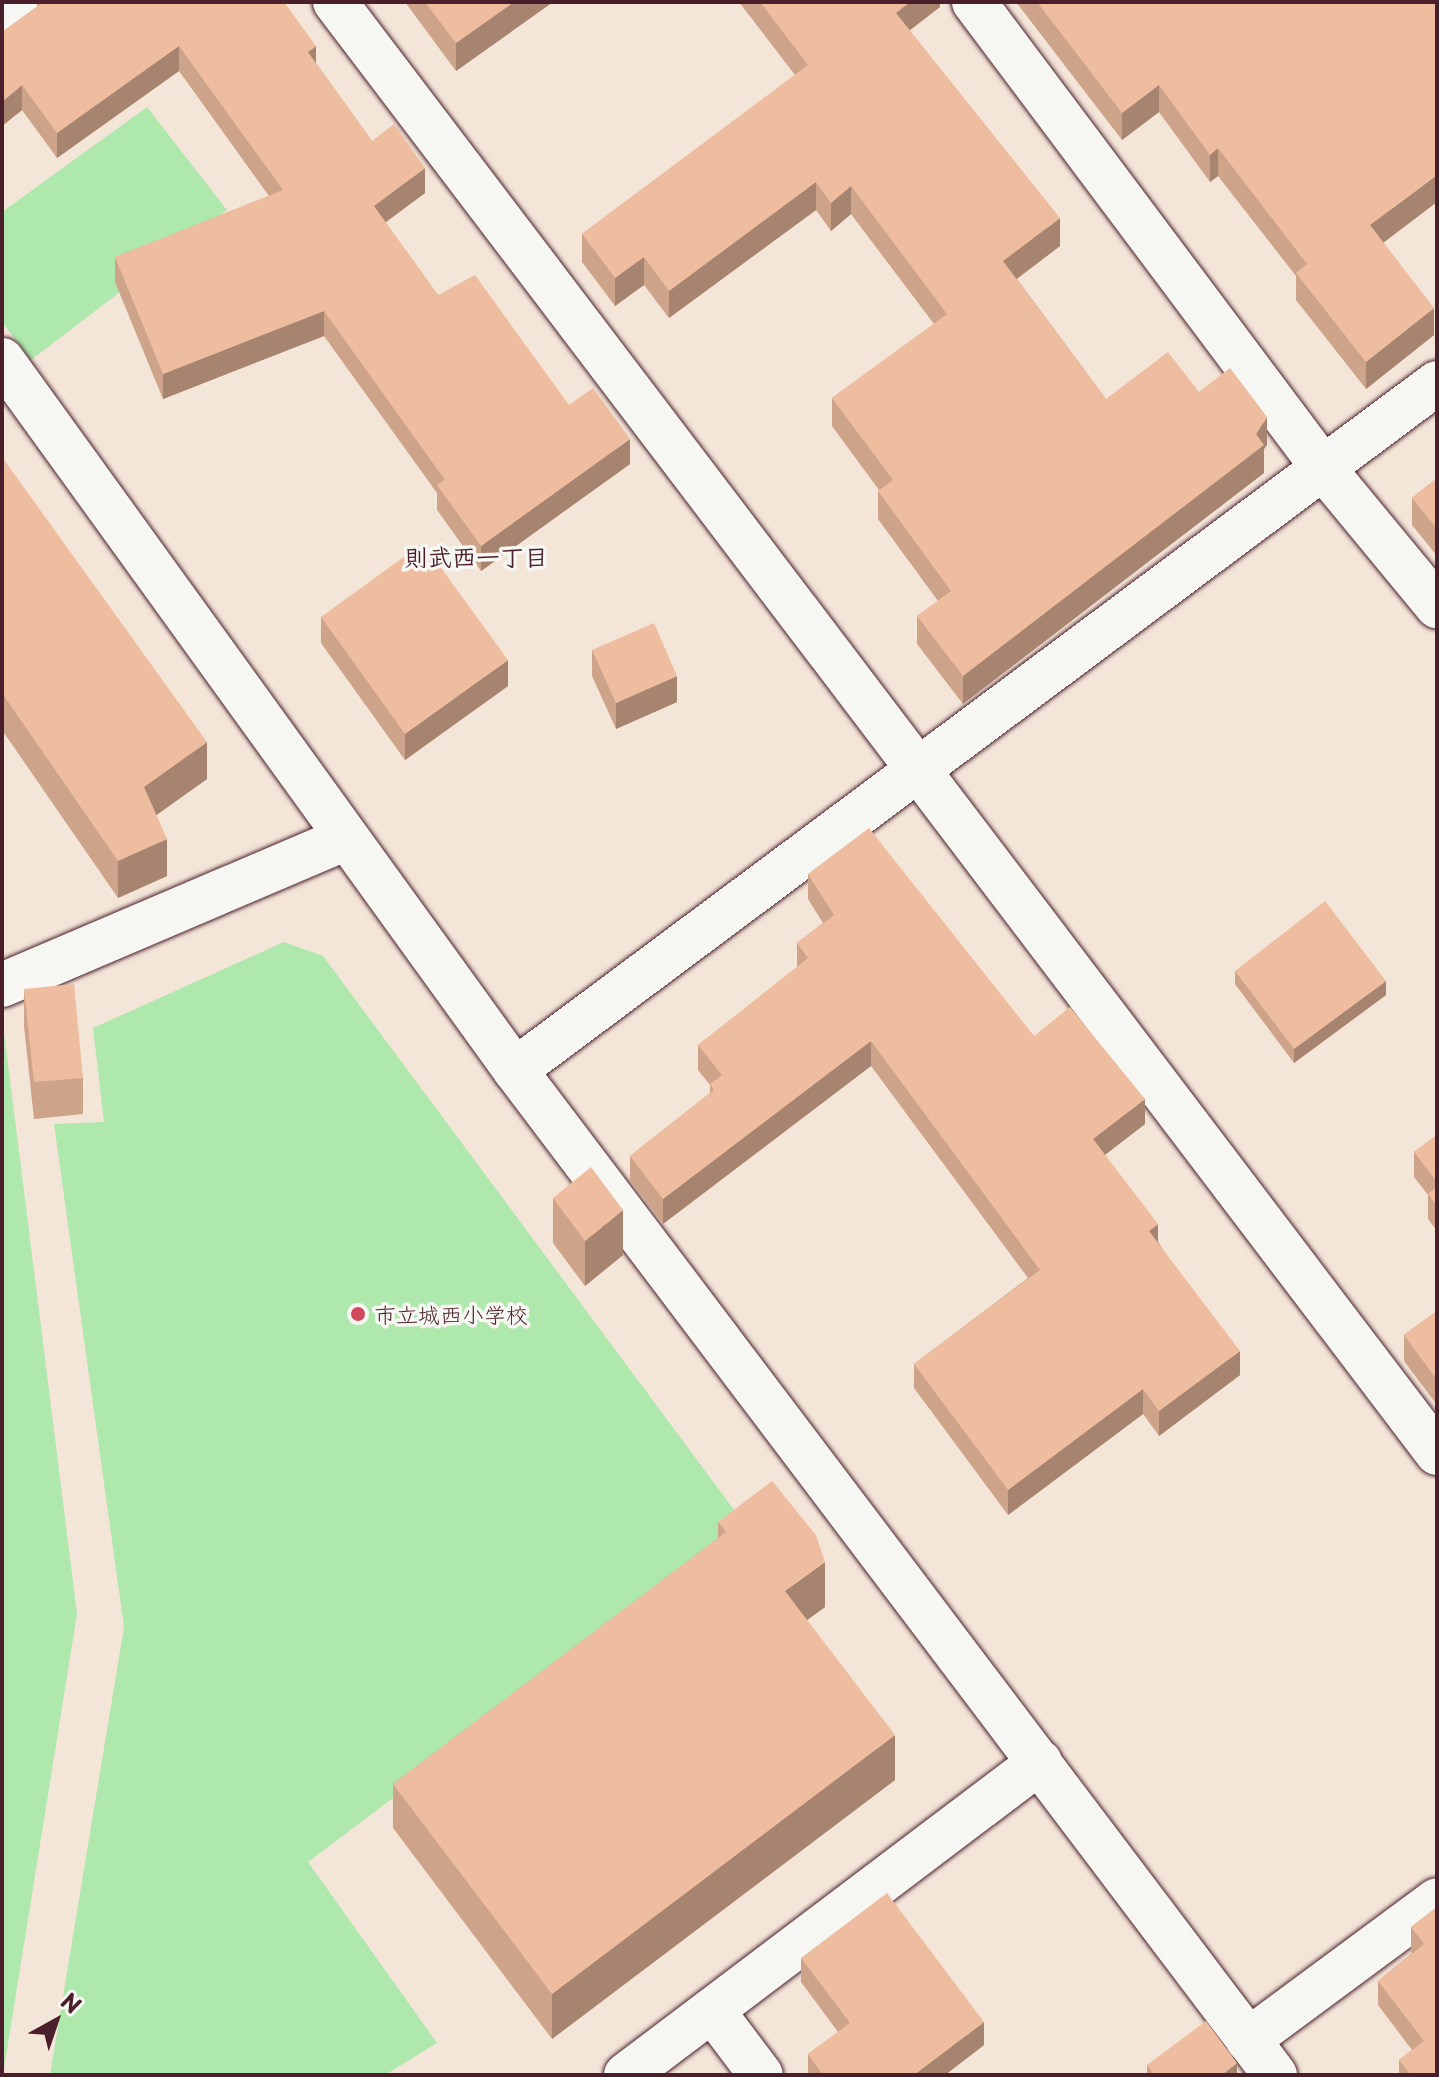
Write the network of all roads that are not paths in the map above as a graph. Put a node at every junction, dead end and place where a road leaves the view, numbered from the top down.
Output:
1 (19, 2) edge
2 (335, 2) edge
3 (974, 2) edge
4 (2, 16) edge
5 (2, 360) edge
6 (1437, 383) edge
7 (1324, 469) junction
8 (1437, 606) edge
9 (916, 773) junction
10 (346, 838) junction
11 (2, 985) edge
12 (515, 1070) junction
13 (1437, 1453) edge
14 (1040, 1762) junction
15 (1437, 1900) edge
16 (712, 2010) junction
17 (1248, 2040) junction
18 (626, 2075) edge
19 (761, 2075) edge
20 (1275, 2075) edge

1 - 4 street
2 - 9 street
3 - 7 street
5 - 10 street
6 - 7 street
7 - 8 street
7 - 9 street
9 - 12 street
9 - 13 street
10 - 11 street
10 - 12 street
12 - 14 street
14 - 16 street
14 - 17 street
15 - 17 street
16 - 18 street
16 - 19 street
17 - 20 street

